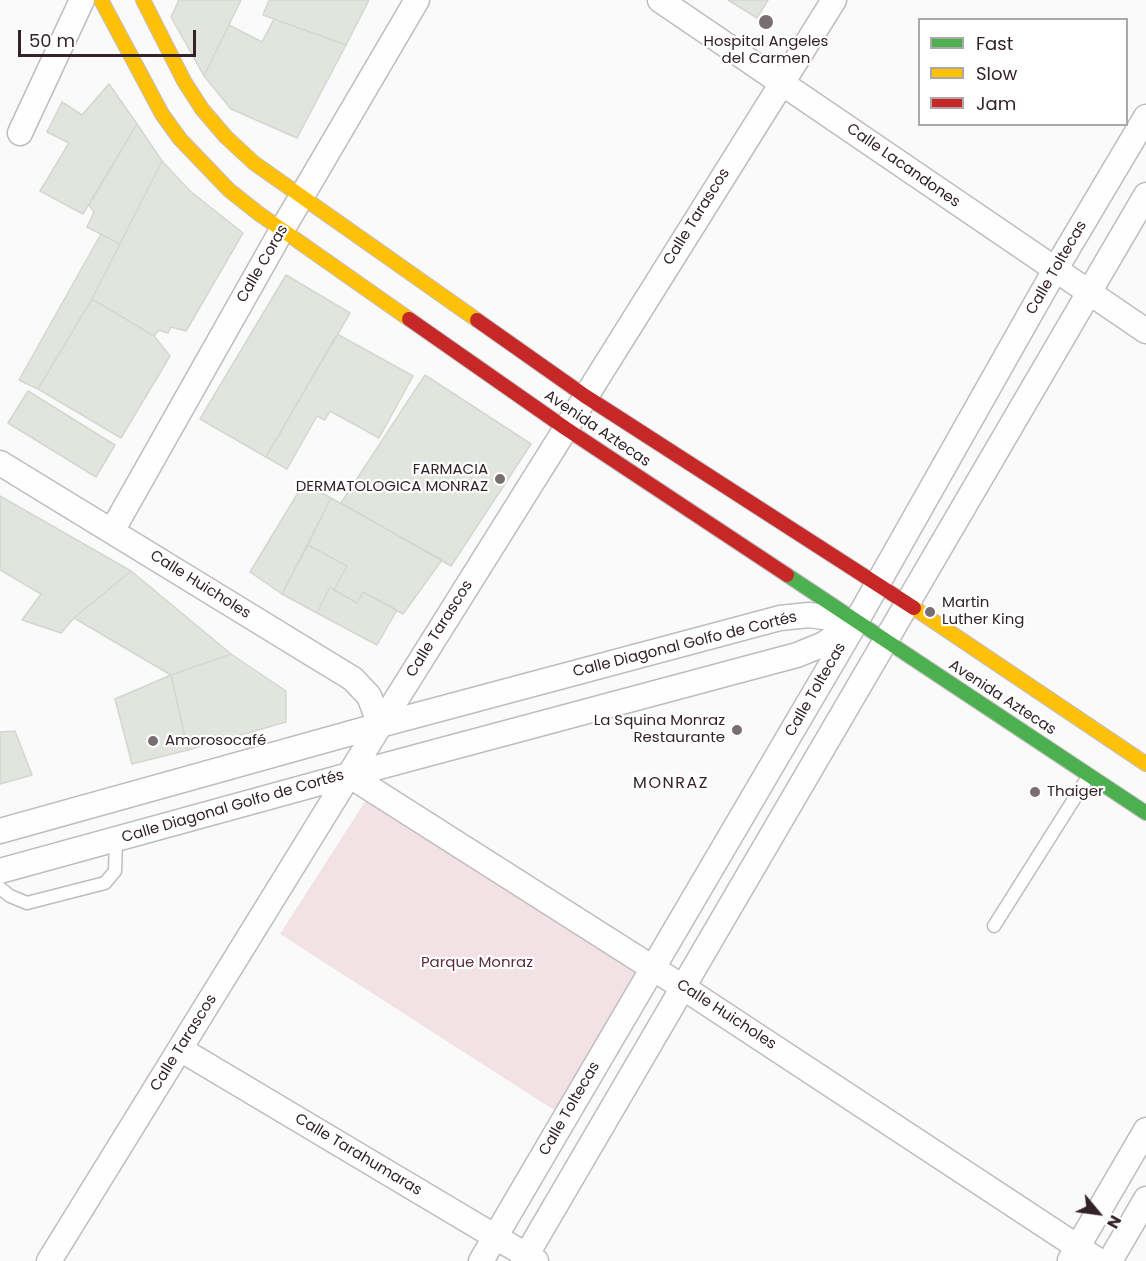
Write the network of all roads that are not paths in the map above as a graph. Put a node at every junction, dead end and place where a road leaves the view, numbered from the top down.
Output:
1 (82, 0) edge
2 (101, 0) edge
3 (143, 0) edge
4 (417, 0) edge
5 (660, 0) edge
6 (834, 0) edge
7 (782, 82) junction
8 (1146, 117) edge
9 (20, 133) dead end
10 (1146, 195) edge
11 (302, 198) junction
12 (282, 230) junction
13 (1055, 270) junction
14 (1089, 292) junction
15 (1146, 331) edge
16 (585, 396) junction
17 (565, 428) junction
18 (0, 463) edge
19 (112, 531) junction
20 (877, 585) junction
21 (906, 603) junction
22 (856, 622) junction
23 (885, 641) junction
24 (380, 725) junction
25 (1146, 764) edge
26 (349, 775) junction
27 (1089, 776) junction
28 (1146, 813) edge
29 (0, 831) edge
30 (116, 839) junction
31 (0, 871) edge
32 (0, 888) edge
33 (994, 926) dead end
34 (653, 968) junction
35 (684, 987) junction
36 (180, 1049) junction
37 (1146, 1130) edge
38 (1146, 1199) edge
39 (495, 1237) junction
40 (1073, 1254) edge
41 (529, 1259) edge
42 (50, 1261) edge
43 (481, 1261) edge
44 (1099, 1261) edge
45 (1110, 1261) edge

1 - 9 street
2 - 12 street, Avenida Aztecas
3 - 11 street, Avenida Aztecas
4 - 11 street, Calle Coras
5 - 7 street, Calle Lacandones
6 - 7 street, Calle Tarascos
7 - 13 street, Calle Lacandones
7 - 16 street, Calle Tarascos
8 - 13 street, Calle Toltecas
10 - 14 street
11 - 12 street, Calle Coras
11 - 16 street, Avenida Aztecas
12 - 17 street, Avenida Aztecas
12 - 19 street, Calle Coras
13 - 14 street, Calle Lacandones
13 - 20 street, Calle Toltecas
14 - 15 street, Calle Lacandones
14 - 21 street
16 - 17 street, Calle Tarascos
16 - 20 street, Avenida Aztecas
17 - 22 street, Avenida Aztecas
17 - 24 street, Calle Tarascos
18 - 19 street, Calle Huicholes
19 - 24 street, Calle Huicholes
20 - 21 street, Avenida Aztecas
20 - 22 street, Calle Toltecas
21 - 23 street
21 - 25 street, Avenida Aztecas
22 - 23 street, Avenida Aztecas
22 - 24 street, Calle Diagonal Golfo de Cortés
22 - 26 street, Calle Diagonal Golfo de Cortés
22 - 34 street, Calle Toltecas
23 - 27 street, Avenida Aztecas
23 - 35 street
24 - 26 street, Calle Tarascos
24 - 29 street, Calle Diagonal Golfo de Cortés
26 - 30 street, Calle Diagonal Golfo de Cortés
26 - 34 street, Calle Huicholes
26 - 36 street, Calle Tarascos
27 - 28 street, Avenida Aztecas
27 - 33 lane
30 - 31 street, Calle Diagonal Golfo de Cortés
30 - 32 lane
34 - 35 street, Calle Huicholes
34 - 39 street, Calle Toltecas
35 - 40 street, Calle Huicholes
35 - 41 street
36 - 39 street, Calle Tarahumaras
36 - 42 street, Calle Tarascos
37 - 40 street
38 - 45 street
39 - 41 street, Calle Tarahumaras
39 - 43 street, Calle Toltecas
40 - 44 street, Calle Huicholes

